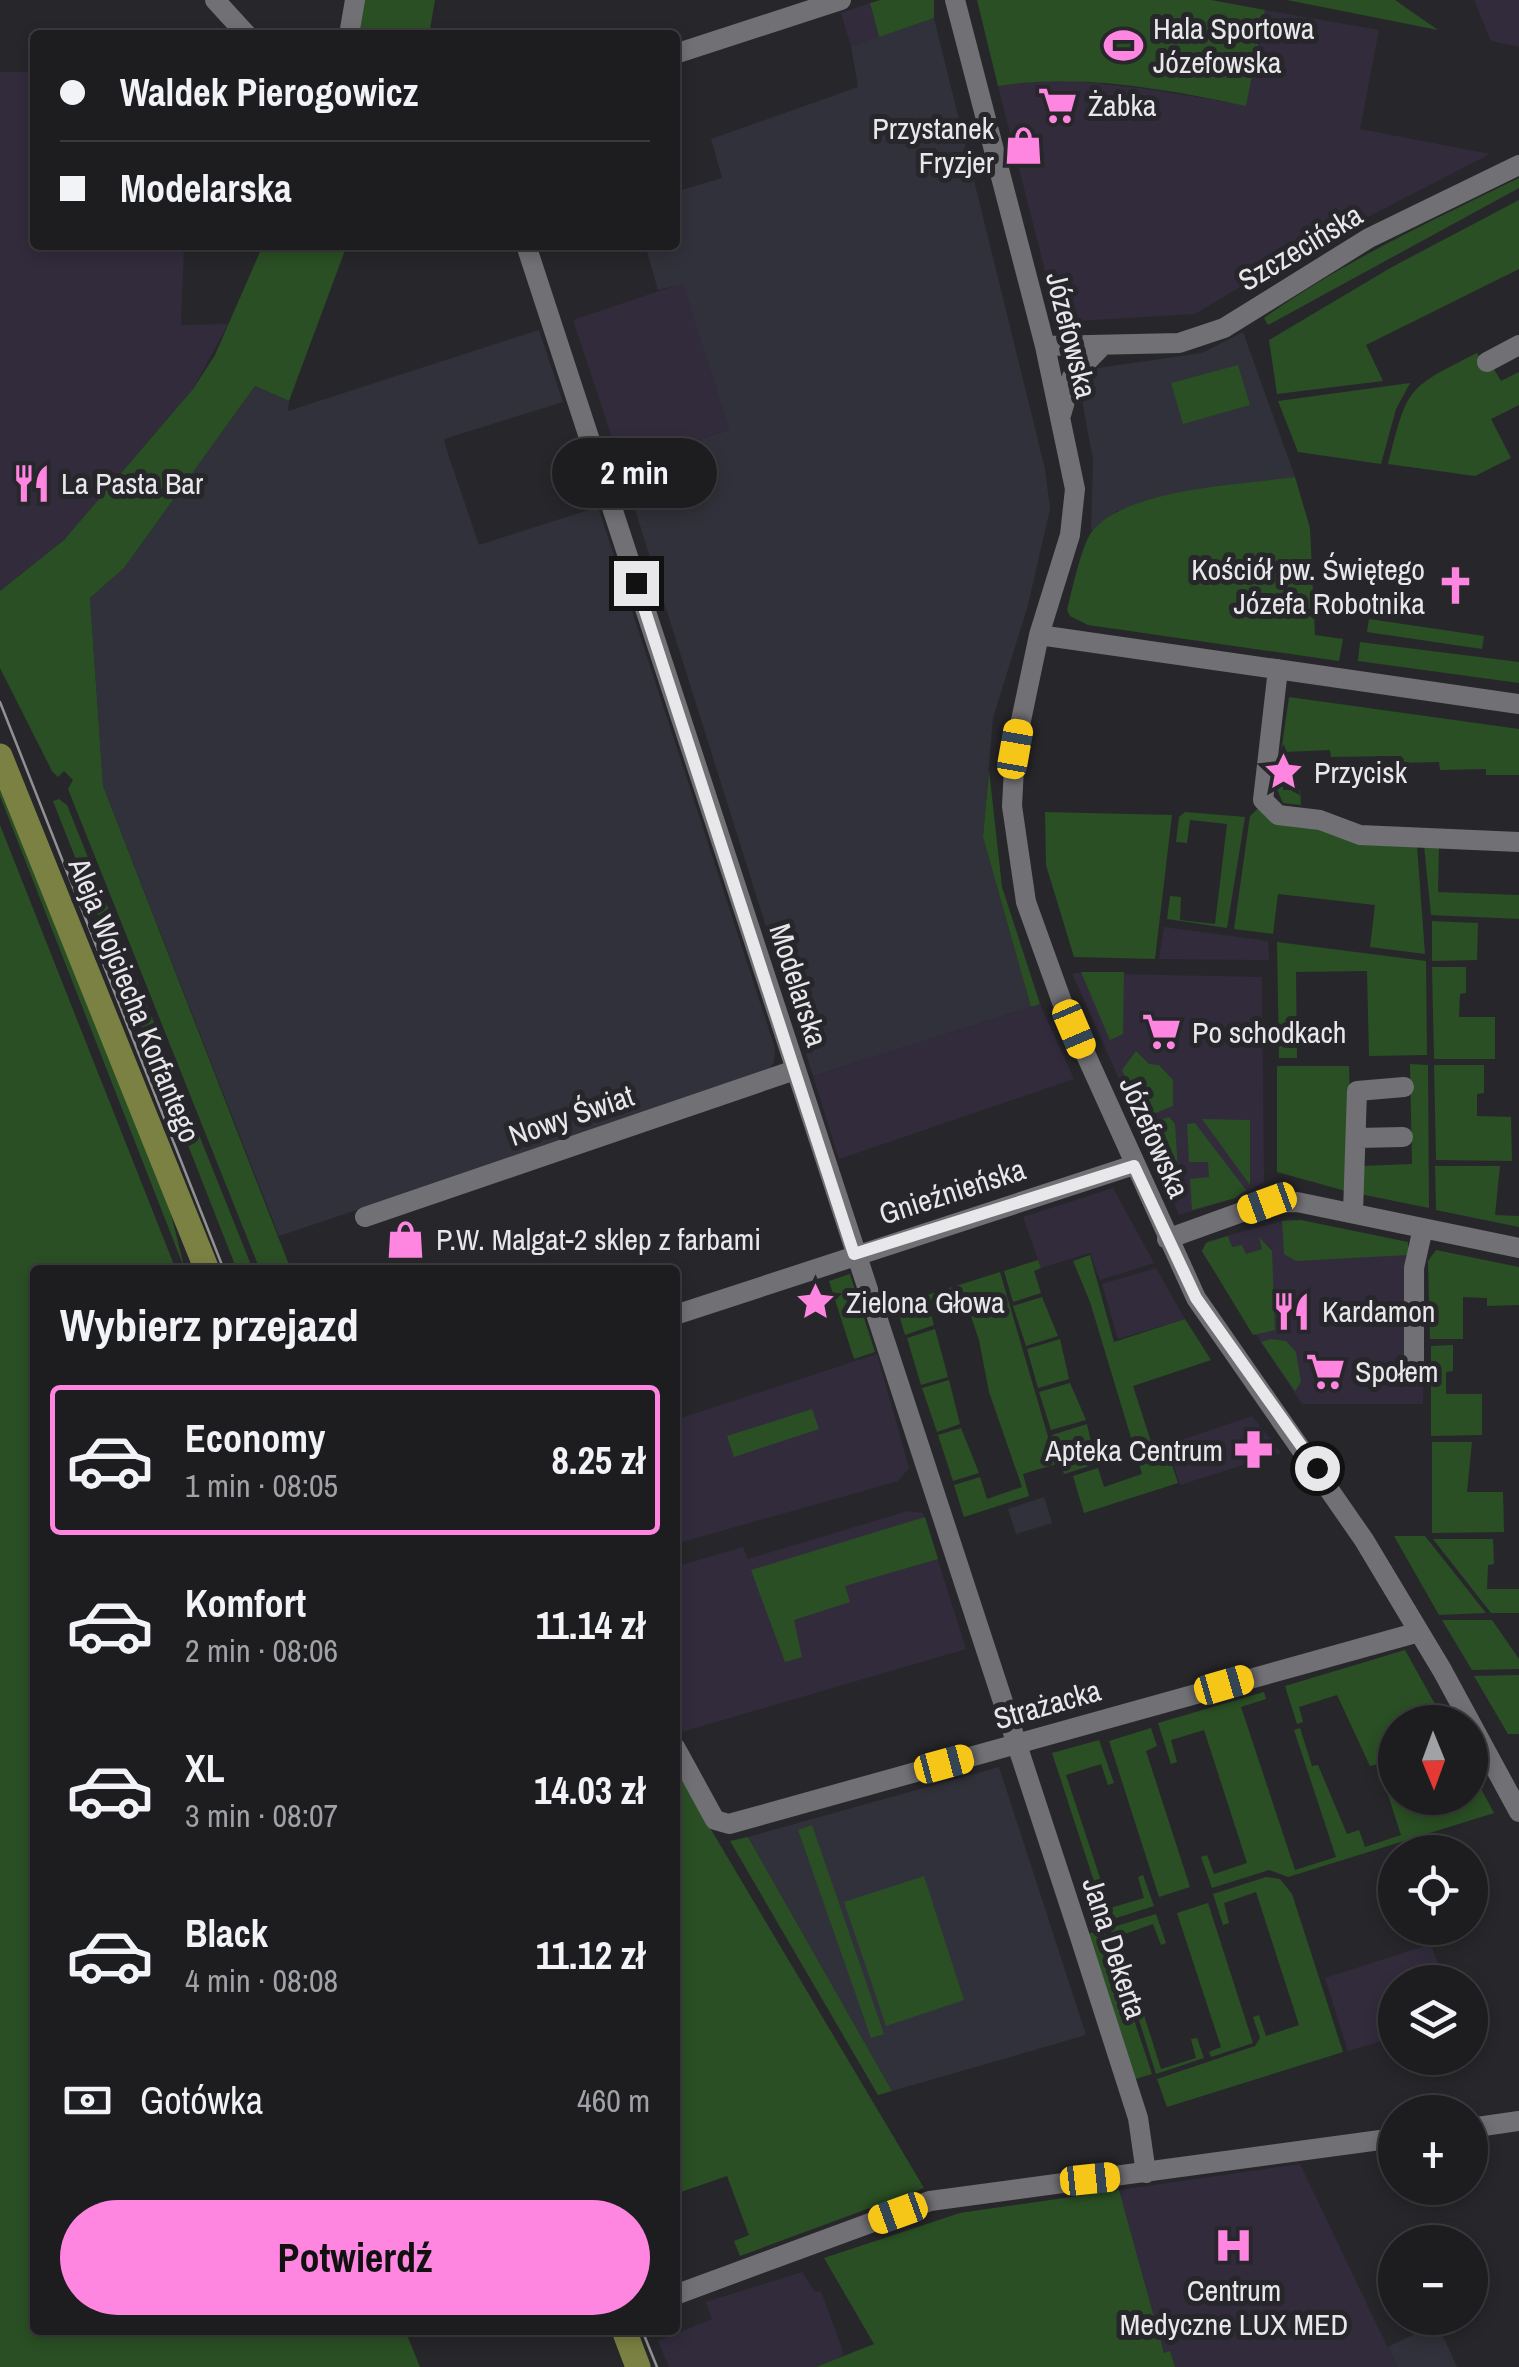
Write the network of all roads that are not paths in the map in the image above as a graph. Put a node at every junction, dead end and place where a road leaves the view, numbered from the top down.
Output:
1 (215, 0) edge
2 (355, 0) edge
3 (841, 0) edge
4 (956, 0) edge
5 (242, 30) edge
6 (350, 30) edge
7 (680, 52) edge
8 (1519, 165) edge
9 (528, 250) edge
10 (1519, 345) edge
11 (1045, 346) junction
12 (1102, 346) junction
13 (1487, 362) dead end
14 (1060, 416) junction
15 (1039, 635) junction
16 (1278, 669) junction
17 (1519, 704) edge
18 (0, 756) edge
19 (1519, 842) edge
20 (795, 1070) junction
21 (1404, 1087) dead end
22 (1402, 1137) dead end
23 (1357, 1138) junction
24 (1134, 1166) junction
25 (1353, 1214) junction
26 (365, 1217) dead end
27 (1423, 1228) junction
28 (1167, 1239) junction
29 (1519, 1248) edge
30 (854, 1254) junction
31 (205, 1265) edge
32 (680, 1313) edge
33 (1414, 1365) dead end
34 (1419, 1632) junction
35 (1016, 1744) junction
36 (680, 1756) edge
37 (1519, 1812) edge
38 (1519, 2121) edge
39 (1488, 2125) edge
40 (1378, 2140) edge
41 (1146, 2173) junction
42 (680, 2293) edge
43 (626, 2335) edge
44 (638, 2367) edge

1 - 5 street
2 - 6 street
3 - 7 street
4 - 11 street, Józefowska
8 - 12 street, Szczecińska
9 - 20 street, Modelarska
10 - 13 street
11 - 12 street, Szczecińska
11 - 14 street, Józefowska
12 - 14 street
14 - 15 street, Józefowska
15 - 16 street
15 - 24 street, Józefowska
16 - 17 street
16 - 19 street
18 - 31 main road, Aleja Wojciecha Korfantego
20 - 26 street, Nowy Świat
20 - 30 street, Modelarska
21 - 23 street
22 - 23 street
23 - 25 street
24 - 28 street, Józefowska
24 - 30 street, Gnieźnieńska
25 - 27 street
25 - 28 street
27 - 29 street
27 - 33 street
28 - 34 street, Józefowska
30 - 32 street, Gnieźnieńska
30 - 35 street, Modelarska
34 - 35 street, Strażacka
34 - 37 street, Józefowska
35 - 36 street, Strażacka
35 - 41 street, Jana Dekerta
38 - 39 street
40 - 41 street
41 - 42 street
43 - 44 main road

